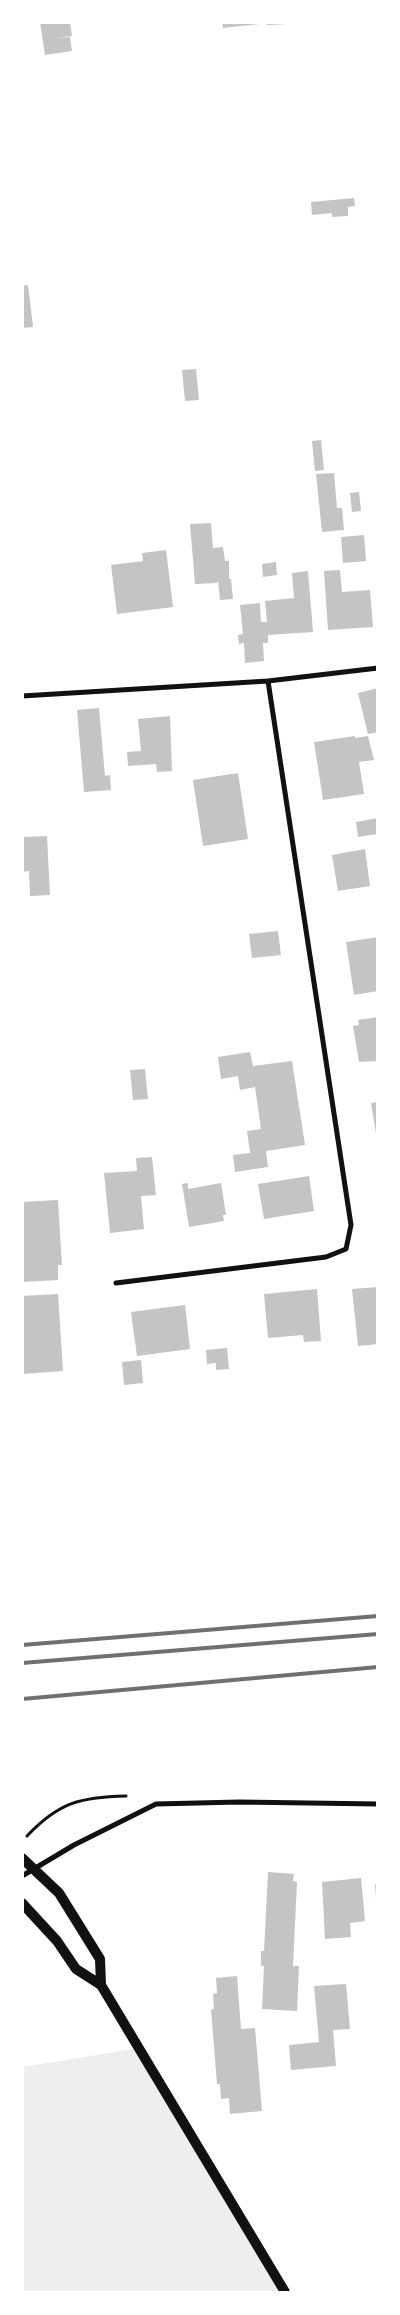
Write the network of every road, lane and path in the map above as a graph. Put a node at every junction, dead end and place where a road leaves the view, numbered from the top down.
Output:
1 (378, 668) edge
2 (268, 681) junction
3 (22, 696) edge
4 (116, 1283) dead end
5 (156, 1804) junction
6 (378, 1804) edge
7 (22, 1842) edge
8 (22, 1858) edge
9 (34, 1868) junction
10 (22, 1876) edge
11 (22, 1904) edge
12 (101, 1985) junction
13 (285, 2292) edge

1 - 2 street
2 - 3 street
2 - 4 street
5 - 6 street
5 - 7 path
5 - 9 street
8 - 9 main road
9 - 10 street
9 - 12 main road
11 - 12 main road
12 - 13 main road

